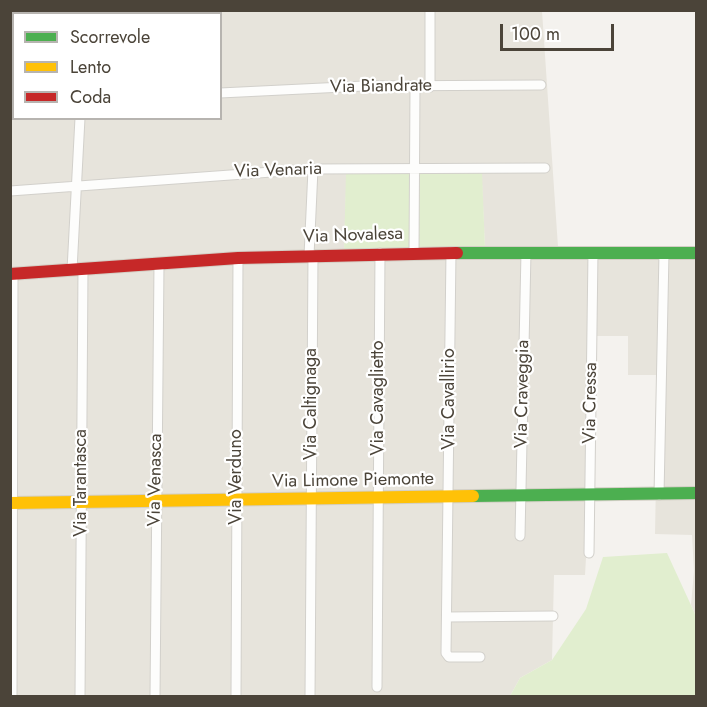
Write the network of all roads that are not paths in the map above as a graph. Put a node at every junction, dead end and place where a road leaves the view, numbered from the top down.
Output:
1 (193, 10) edge
2 (430, 10) edge
3 (142, 12) edge
4 (541, 85) dead end
5 (415, 86) junction
6 (430, 87) junction
7 (222, 93) edge
8 (80, 120) edge
9 (415, 168) junction
10 (545, 168) dead end
11 (313, 169) junction
12 (77, 186) junction
13 (10, 191) edge
14 (451, 252) junction
15 (526, 252) junction
16 (593, 252) junction
17 (664, 252) junction
18 (414, 253) junction
19 (696, 253) edge
20 (380, 254) junction
21 (311, 256) junction
22 (238, 258) junction
23 (159, 264) junction
24 (78, 270) junction
25 (12, 274) edge
26 (696, 494) edge
27 (659, 495) junction
28 (521, 496) junction
29 (589, 496) junction
30 (379, 497) junction
31 (450, 497) junction
32 (312, 499) junction
33 (156, 501) junction
34 (237, 501) junction
35 (81, 502) junction
36 (11, 503) edge
37 (520, 536) dead end
38 (589, 553) dead end
39 (553, 616) dead end
40 (447, 617) junction
41 (480, 657) dead end
42 (377, 687) dead end
43 (12, 696) edge
44 (80, 696) edge
45 (155, 696) edge
46 (236, 696) edge
47 (310, 696) edge

1 - 3 street
2 - 6 street
4 - 6 street, Via Biandrate
5 - 6 street, Via Biandrate
5 - 7 street, Via Biandrate
5 - 9 street
8 - 12 street, Via Tarantasca
9 - 10 street, Via Venaria
9 - 11 street, Via Venaria
9 - 18 street
11 - 12 street, Via Venaria
11 - 21 street, Via Caltignaga
12 - 13 street, Via Venaria
12 - 24 street, Via Tarantasca
14 - 15 street, Via Novalesa
14 - 18 street, Via Novalesa
14 - 31 street, Via Cavallirio
15 - 16 street, Via Novalesa
15 - 28 street, Via Craveggia
16 - 17 street, Via Novalesa
16 - 29 street, Via Cressa
17 - 19 street, Via Novalesa
17 - 27 street
18 - 20 street, Via Novalesa
20 - 21 street, Via Novalesa
20 - 30 street, Via Cavaglietto
21 - 22 street, Via Novalesa
21 - 32 street, Via Caltignaga
22 - 23 street, Via Novalesa
22 - 34 street, Via Verduno
23 - 24 street, Via Novalesa
23 - 33 street, Via Venasca
24 - 25 street, Via Novalesa
24 - 35 street, Via Tarantasca
25 - 36 street
26 - 27 street, Via Limone Piemonte
27 - 29 street, Via Limone Piemonte
28 - 29 street, Via Limone Piemonte
28 - 31 street, Via Limone Piemonte
28 - 37 street, Via Craveggia
29 - 38 street, Via Cressa
30 - 31 street, Via Limone Piemonte
30 - 32 street, Via Limone Piemonte
30 - 42 street, Via Cavaglietto
31 - 40 street, Via Cavallirio
32 - 34 street, Via Limone Piemonte
32 - 47 street, Via Caltignaga
33 - 34 street, Via Limone Piemonte
33 - 35 street, Via Limone Piemonte
33 - 45 street, Via Venasca
34 - 46 street, Via Verduno
35 - 36 street, Via Limone Piemonte
35 - 44 street, Via Tarantasca
36 - 43 street
39 - 40 street
40 - 41 street, Via Cavallirio

